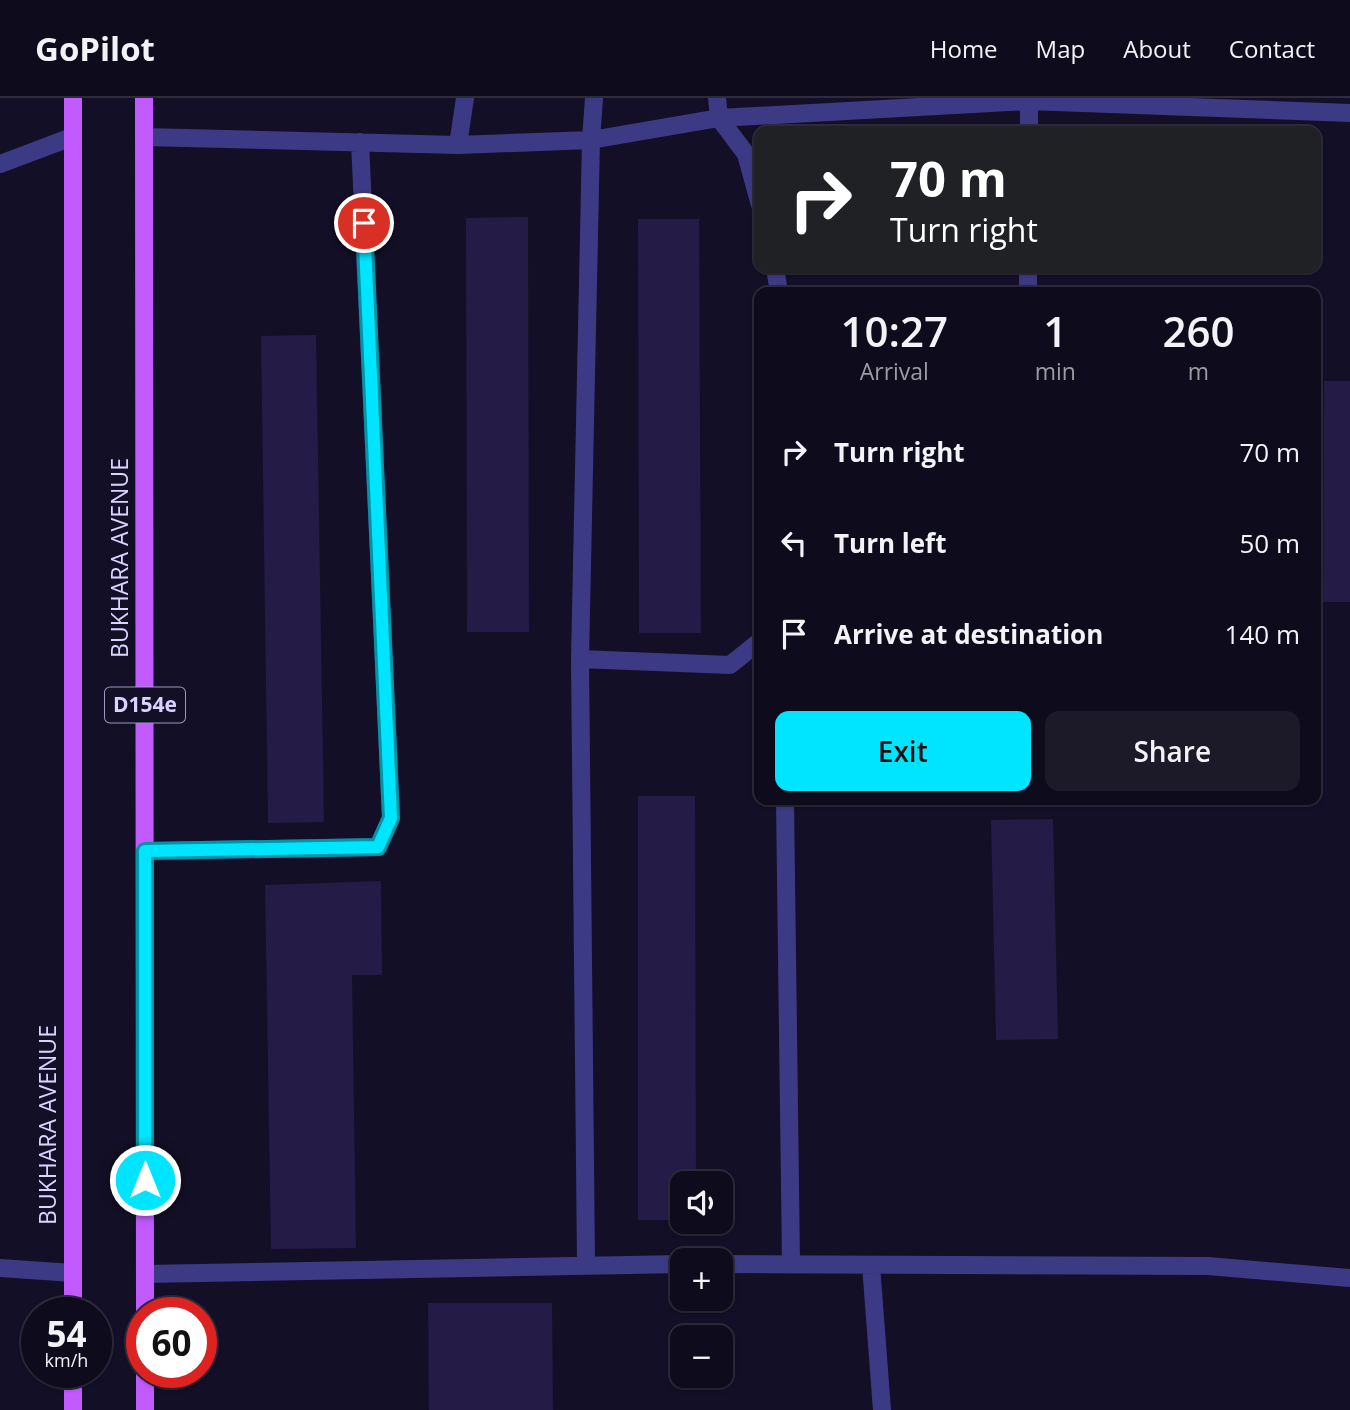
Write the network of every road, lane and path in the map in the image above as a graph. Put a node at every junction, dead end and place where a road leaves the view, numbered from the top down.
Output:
1 (73, 98) edge
2 (145, 98) edge
3 (466, 98) edge
4 (594, 98) edge
5 (717, 98) edge
6 (1029, 100) edge
7 (1350, 113) edge
8 (719, 118) junction
9 (1029, 126) edge
10 (72, 137) junction
11 (144, 137) junction
12 (591, 140) junction
13 (360, 142) junction
14 (458, 145) junction
15 (0, 164) edge
16 (754, 183) edge
17 (754, 646) edge
18 (580, 659) junction
19 (785, 805) edge
20 (145, 851) junction
21 (586, 1263) junction
22 (670, 1264) edge
23 (733, 1264) edge
24 (791, 1264) junction
25 (870, 1265) junction
26 (0, 1268) edge
27 (73, 1273) junction
28 (145, 1274) junction
29 (1350, 1278) edge
30 (73, 1297) edge
31 (145, 1297) edge
32 (73, 1388) edge
33 (145, 1388) edge
34 (73, 1410) edge
35 (145, 1410) edge
36 (882, 1410) edge

1 - 10 main road, BUKHARA AVENUE / D154e
2 - 11 main road, BUKHARA AVENUE / D154e
3 - 14 street
4 - 12 street
5 - 8 street
6 - 7 street
6 - 8 street
6 - 9 street
8 - 12 street
8 - 16 street
10 - 15 street
10 - 27 main road, BUKHARA AVENUE / D154e
11 - 13 street
11 - 20 main road, BUKHARA AVENUE / D154e
12 - 14 street
12 - 18 street
13 - 14 street
13 - 20 street
17 - 18 street
18 - 21 street
19 - 24 street
20 - 28 main road, BUKHARA AVENUE / D154e
21 - 22 street
21 - 28 street
23 - 24 street
24 - 25 street
25 - 29 street
25 - 36 street
26 - 27 street
27 - 30 main road, BUKHARA AVENUE / D154e
28 - 31 main road, BUKHARA AVENUE / D154e
32 - 34 main road
33 - 35 main road

